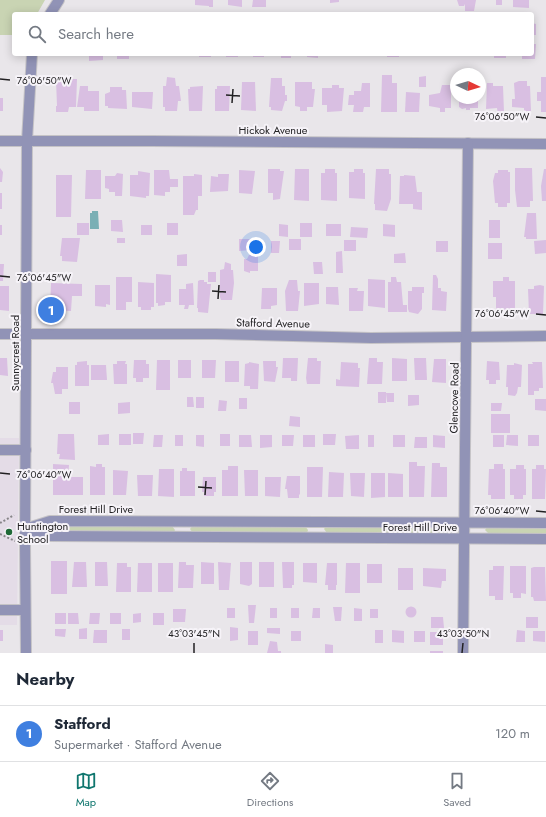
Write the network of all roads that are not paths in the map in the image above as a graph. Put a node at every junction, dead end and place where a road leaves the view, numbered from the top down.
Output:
1 (59, 0) edge
2 (51, 12) edge
3 (32, 56) edge
4 (0, 141) edge
5 (27, 141) junction
6 (468, 143) junction
7 (546, 144) edge
8 (0, 334) edge
9 (27, 334) junction
10 (546, 336) edge
11 (466, 337) junction
12 (0, 450) edge
13 (26, 450) junction
14 (181, 521) junction
15 (315, 522) junction
16 (463, 522) junction
17 (546, 523) edge
18 (25, 529) junction
19 (181, 537) junction
20 (315, 538) junction
21 (463, 539) junction
22 (546, 539) edge
23 (1, 609) edge
24 (26, 610) junction
25 (26, 653) edge
26 (463, 653) edge

1 - 2 street
3 - 5 street, Sunnycrest Road
4 - 5 street, Hickok Avenue
5 - 6 street, Hickok Avenue
5 - 9 street, Sunnycrest Road
6 - 7 street, Hickok Avenue
6 - 11 street, Glencove Road
8 - 9 street, Stafford Avenue
9 - 11 street, Stafford Avenue
9 - 13 street, Sunnycrest Road
10 - 11 street, Stafford Avenue
11 - 16 street, Glencove Road
12 - 13 street
13 - 18 street, Sunnycrest Road
14 - 15 street, Forest Hill Drive
14 - 18 street, Forest Hill Drive
14 - 19 street
15 - 16 street, Forest Hill Drive
15 - 20 street
16 - 17 street, Forest Hill Drive
16 - 21 street, Glencove Road
18 - 19 street, Forest Hill Drive
18 - 24 street, Sunnycrest Road
19 - 20 street, Forest Hill Drive
20 - 21 street, Forest Hill Drive
21 - 22 street, Forest Hill Drive
21 - 26 street, Glencove Road
23 - 24 street
24 - 25 street, Sunnycrest Road

